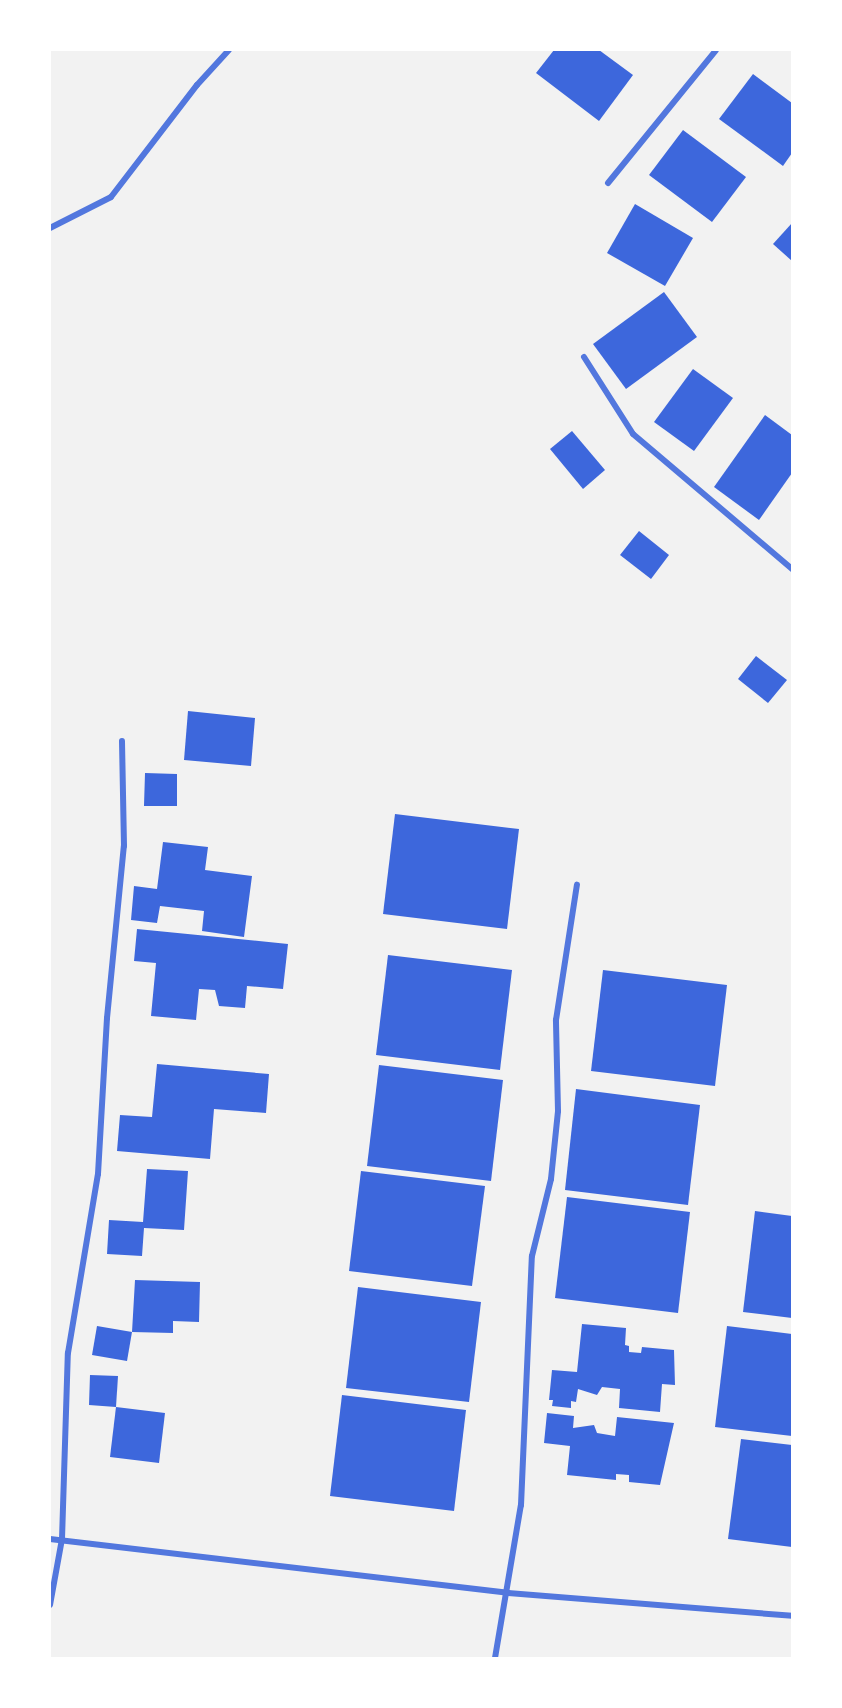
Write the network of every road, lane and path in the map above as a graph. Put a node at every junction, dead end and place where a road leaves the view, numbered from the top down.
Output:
1 (229, 50) edge
2 (716, 50) edge
3 (608, 183) dead end
4 (50, 228) edge
5 (584, 357) dead end
6 (792, 569) edge
7 (122, 741) dead end
8 (577, 885) dead end
9 (50, 1539) edge
10 (62, 1539) junction
11 (508, 1593) junction
12 (50, 1605) edge
13 (792, 1616) edge
14 (495, 1659) edge

1 - 4 street
2 - 3 street
5 - 6 street
7 - 10 street
8 - 11 street
9 - 10 street
10 - 11 street
10 - 12 street
11 - 13 street
11 - 14 street

